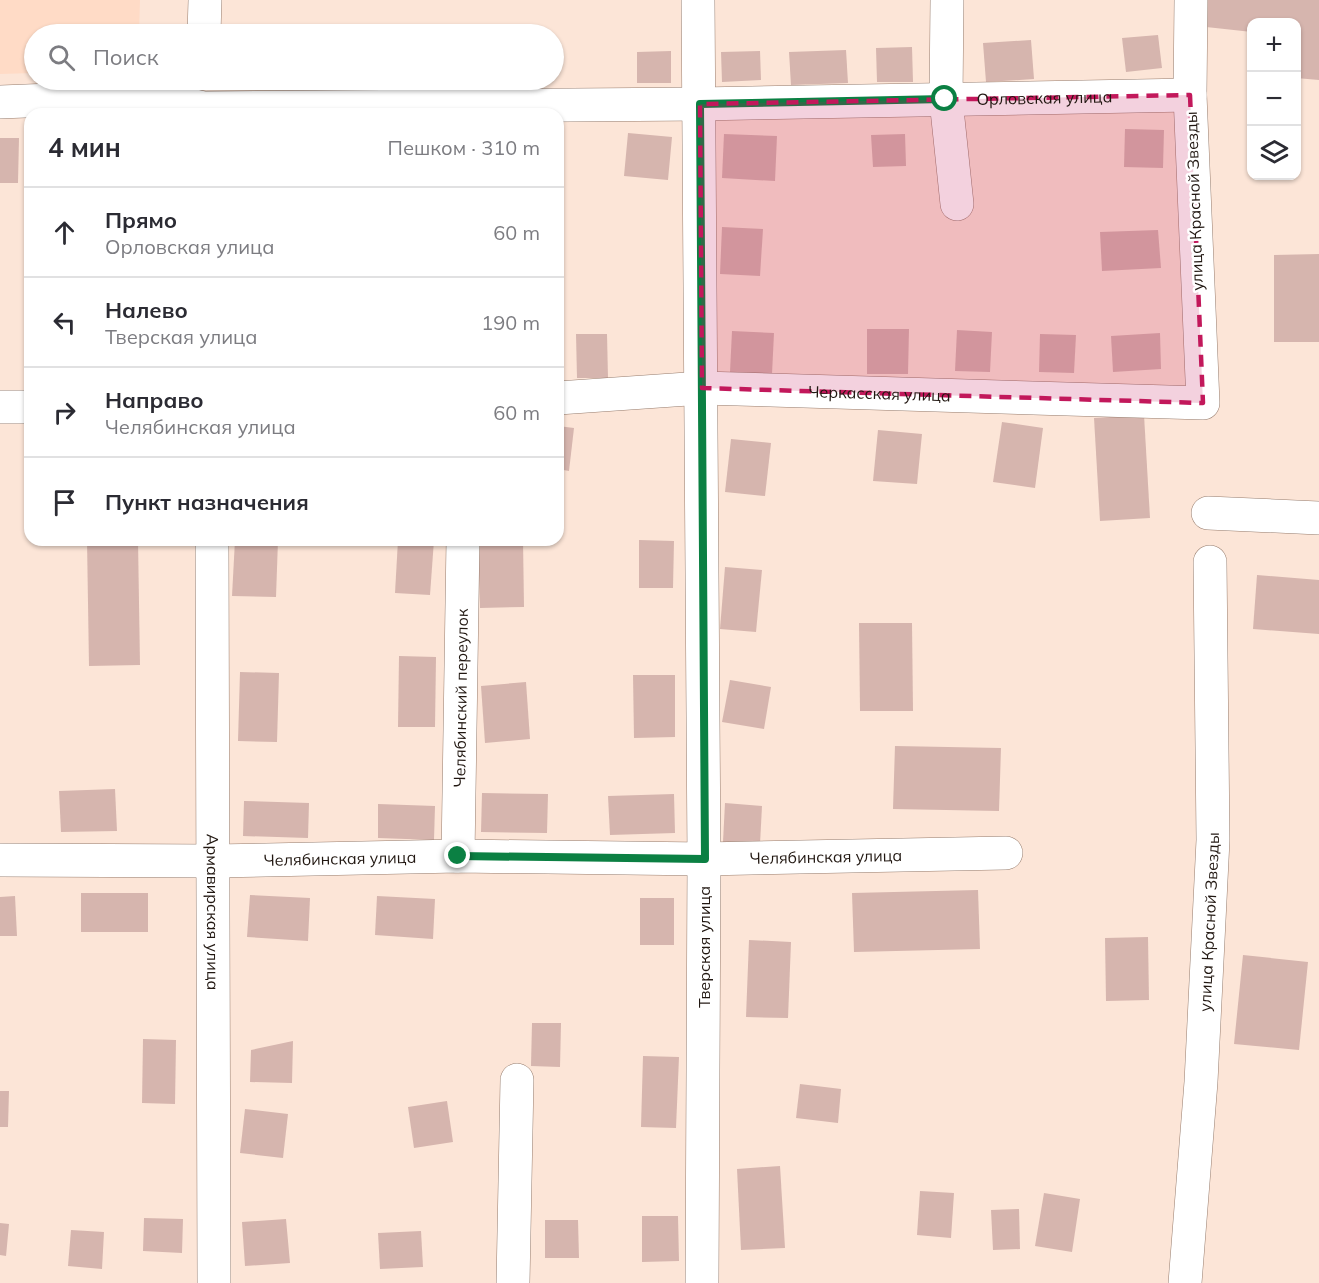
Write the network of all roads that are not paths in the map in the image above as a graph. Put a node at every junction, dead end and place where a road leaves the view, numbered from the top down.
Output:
1 (205, 0) edge
2 (698, 0) edge
3 (947, 0) edge
4 (1191, 0) edge
5 (204, 24) edge
6 (1190, 95) junction
7 (945, 99) junction
8 (204, 100) edge
9 (0, 102) edge
10 (700, 104) junction
11 (957, 204) dead end
12 (702, 388) junction
13 (564, 398) edge
14 (1203, 403) joint
15 (0, 407) edge
16 (24, 407) edge
17 (1208, 513) dead end
18 (1319, 518) edge
19 (212, 546) edge
20 (463, 546) edge
21 (1210, 561) dead end
22 (1006, 853) dead end
23 (458, 856) junction
24 (705, 859) junction
25 (0, 860) edge
26 (214, 861) junction
27 (517, 1080) dead end
28 (214, 1283) edge
29 (513, 1283) edge
30 (702, 1283) edge
31 (1185, 1283) edge

1 - 5 street
2 - 10 street, Тверская улица
3 - 7 street
4 - 6 street, улица Красной Звезды
6 - 7 street, Орловская улица
6 - 14 street, улица Красной Звезды
7 - 10 street, Орловская улица
7 - 11 street
8 - 9 street, Орловская улица
8 - 10 street, Орловская улица
10 - 12 street, Тверская улица
12 - 13 street, Черкасская улица
12 - 14 street, Черкасская улица
12 - 24 street, Тверская улица
15 - 16 street
17 - 18 street
19 - 26 street, Армавирская улица
20 - 23 street, Челябинский переулок
21 - 31 street, улица Красной Звезды
22 - 24 street, Челябинская улица
23 - 24 street, Челябинская улица
23 - 26 street, Челябинская улица
24 - 30 street, Тверская улица
25 - 26 street, Челябинская улица
26 - 28 street, Армавирская улица
27 - 29 street

